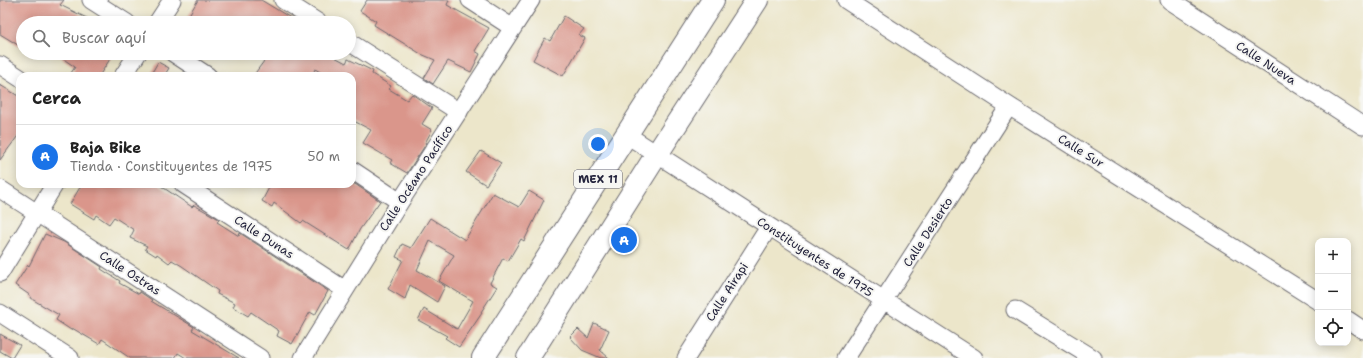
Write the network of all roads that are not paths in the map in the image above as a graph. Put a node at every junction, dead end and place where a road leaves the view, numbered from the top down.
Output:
1 (91, 0) edge
2 (172, 0) edge
3 (282, 0) edge
4 (470, 0) edge
5 (531, 0) edge
6 (713, 0) edge
7 (757, 0) edge
8 (846, 0) edge
9 (1169, 0) edge
10 (116, 16) edge
11 (162, 16) edge
12 (308, 16) edge
13 (513, 28) junction
14 (356, 46) edge
15 (133, 60) edge
16 (184, 60) edge
17 (0, 65) edge
18 (126, 72) edge
19 (202, 72) edge
20 (16, 75) edge
21 (1009, 106) junction
22 (459, 112) junction
23 (1363, 126) edge
24 (627, 135) junction
25 (657, 154) junction
26 (356, 173) edge
27 (53, 188) edge
28 (189, 188) edge
29 (0, 189) edge
30 (400, 202) junction
31 (37, 213) junction
32 (769, 227) junction
33 (0, 273) edge
34 (345, 290) junction
35 (1315, 299) edge
36 (884, 301) junction
37 (1015, 310) dead end
38 (0, 313) edge
39 (1351, 322) edge
40 (1363, 330) edge
41 (536, 354) edge
42 (70, 358) edge
43 (260, 358) edge
44 (304, 358) edge
45 (484, 358) edge
46 (686, 358) edge
47 (846, 358) edge
48 (974, 358) edge
49 (1093, 358) edge

1 - 10 street
2 - 11 street
3 - 12 street
4 - 13 street
5 - 13 street, Calle Océano Pacífico
6 - 24 main road, MEX 11
7 - 25 main road, MEX 11
8 - 21 street, Calle Sur
9 - 23 street, Calle Nueva
13 - 22 street, Calle Océano Pacífico
14 - 22 street
15 - 18 street
16 - 19 street
17 - 20 street
21 - 35 street, Calle Sur
21 - 36 street, Calle Desierto
22 - 30 street, Calle Océano Pacífico
24 - 25 street, Constituyentes de 1975
24 - 45 main road, MEX 11
25 - 32 street, Constituyentes de 1975
25 - 41 main road, MEX 11
26 - 30 street
27 - 31 street
28 - 34 street, Calle Dunas
29 - 31 street, Calle Ostras
30 - 34 street, Calle Océano Pacífico
31 - 33 street
31 - 43 street, Calle Ostras
32 - 36 street, Constituyentes de 1975
32 - 46 street, Calle Airapi
34 - 44 street, Calle Océano Pacífico
36 - 47 street, Calle Desierto
36 - 48 street, Constituyentes de 1975
37 - 49 street
38 - 42 street
39 - 40 street

